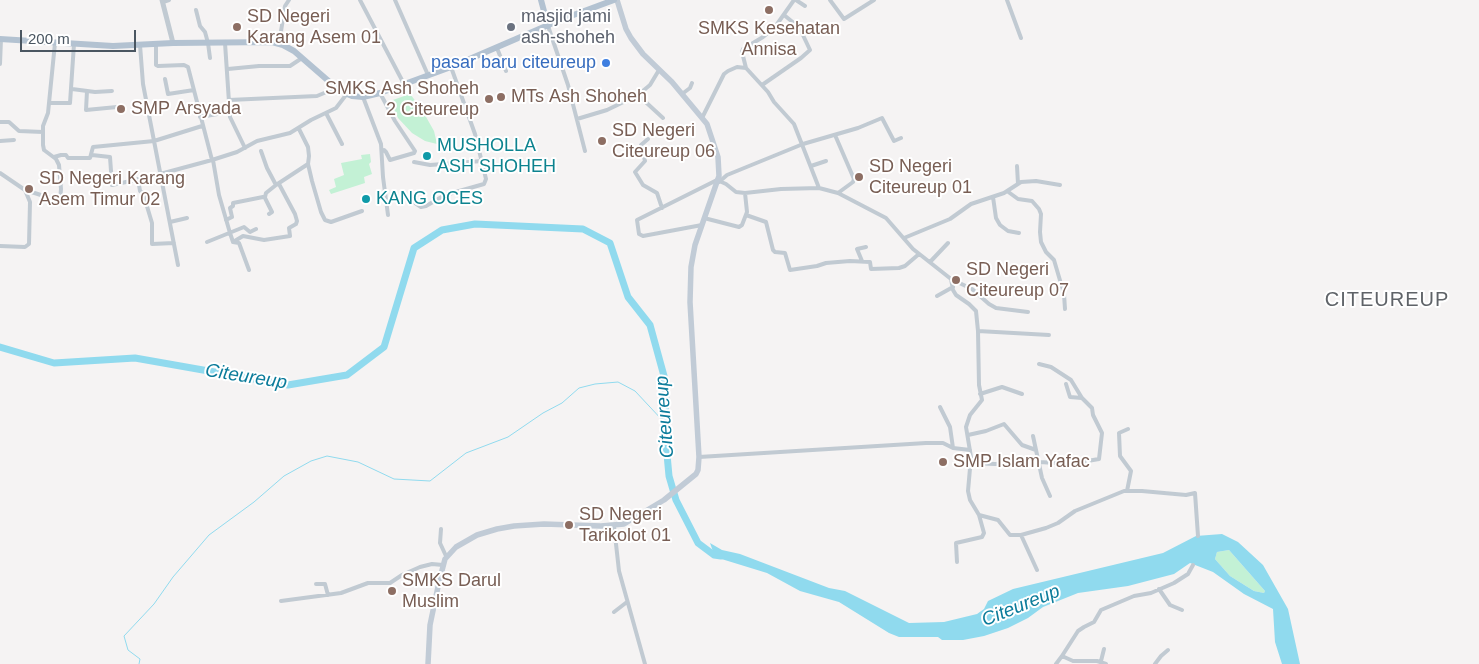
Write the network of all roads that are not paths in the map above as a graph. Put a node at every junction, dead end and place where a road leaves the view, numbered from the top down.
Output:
1 (169, 0) edge
2 (289, 0) edge
3 (360, 0) edge
4 (396, 0) edge
5 (541, 0) edge
6 (615, 0) edge
7 (795, 0) edge
8 (830, 0) edge
9 (874, 0) edge
10 (1007, 0) edge
11 (163, 1) edge
12 (805, 6) dead end
13 (196, 10) dead end
14 (546, 12) junction
15 (784, 15) junction
16 (560, 20) junction
17 (548, 26) junction
18 (1022, 38) dead end
19 (1, 39) edge
20 (55, 43) junction
21 (173, 43) junction
22 (208, 43) junction
23 (225, 43) junction
24 (74, 44) junction
25 (156, 44) junction
26 (279, 44) junction
27 (140, 45) junction
28 (497, 48) junction
29 (210, 58) dead end
30 (302, 58) junction
31 (0, 64) edge
32 (451, 67) junction
33 (746, 68) junction
34 (228, 69) junction
35 (659, 69) junction
36 (506, 71) dead end
37 (428, 76) junction
38 (165, 79) dead end
39 (692, 83) dead end
40 (404, 84) junction
41 (762, 85) junction
42 (336, 88) junction
43 (72, 89) junction
44 (194, 90) junction
45 (87, 91) junction
46 (112, 91) dead end
47 (380, 93) junction
48 (346, 95) junction
49 (638, 95) junction
50 (682, 95) junction
51 (364, 97) junction
52 (229, 100) junction
53 (48, 103) junction
54 (117, 107) dead end
55 (148, 107) junction
56 (136, 108) dead end
57 (229, 112) junction
58 (326, 113) junction
59 (200, 117) junction
60 (577, 118) junction
61 (663, 118) dead end
62 (702, 118) junction
63 (0, 122) edge
64 (202, 126) junction
65 (299, 129) junction
66 (43, 132) junction
67 (835, 135) junction
68 (901, 138) dead end
69 (648, 139) dead end
70 (14, 140) dead end
71 (0, 141) edge
72 (154, 141) junction
73 (342, 144) dead end
74 (803, 144) junction
75 (245, 148) junction
76 (261, 151) dead end
77 (382, 151) junction
78 (585, 151) dead end
79 (92, 155) junction
80 (54, 158) junction
81 (213, 160) junction
82 (482, 161) junction
83 (826, 161) dead end
84 (414, 162) dead end
85 (308, 164) junction
86 (812, 166) junction
87 (1017, 166) dead end
88 (0, 172) edge
89 (162, 173) junction
90 (138, 179) junction
91 (718, 181) junction
92 (1018, 184) junction
93 (1060, 184) dead end
94 (278, 185) junction
95 (819, 188) junction
96 (25, 190) junction
97 (1008, 191) junction
98 (745, 193) junction
99 (838, 193) junction
100 (265, 197) junction
101 (993, 197) junction
102 (415, 203) dead end
103 (662, 208) junction
104 (362, 211) dead end
105 (268, 214) dead end
106 (388, 215) dead end
107 (746, 215) junction
108 (187, 218) dead end
109 (704, 218) junction
110 (226, 220) junction
111 (170, 222) junction
112 (702, 225) junction
113 (256, 229) dead end
114 (1019, 233) dead end
115 (230, 234) junction
116 (904, 238) junction
117 (207, 242) dead end
118 (233, 242) junction
119 (174, 243) junction
120 (948, 243) dead end
121 (0, 246) edge
122 (866, 247) dead end
123 (919, 254) junction
124 (862, 261) junction
125 (930, 262) junction
126 (178, 265) dead end
127 (249, 270) dead end
128 (951, 279) junction
129 (953, 287) junction
130 (937, 296) dead end
131 (1065, 309) dead end
132 (1028, 312) dead end
133 (978, 332) junction
134 (1049, 335) dead end
135 (1039, 364) dead end
136 (1066, 384) dead end
137 (980, 394) junction
138 (1022, 394) dead end
139 (1082, 398) junction
140 (940, 406) dead end
141 (1128, 429) dead end
142 (968, 435) junction
143 (1033, 436) dead end
144 (953, 448) junction
145 (970, 450) junction
146 (1036, 450) junction
147 (700, 457) junction
148 (1040, 462) junction
149 (970, 463) junction
150 (1126, 491) junction
151 (1050, 496) dead end
152 (979, 516) junction
153 (614, 526) junction
154 (441, 529) dead end
155 (1021, 535) junction
156 (1198, 536) dead end
157 (446, 556) junction
158 (958, 562) dead end
159 (444, 565) junction
160 (1193, 565) dead end
161 (1037, 570) dead end
162 (316, 584) dead end
163 (1159, 589) junction
164 (328, 595) junction
165 (281, 602) dead end
166 (627, 602) junction
167 (1182, 610) dead end
168 (614, 612) dead end
169 (1104, 648) dead end
170 (1168, 650) dead end
171 (1062, 656) junction
172 (1101, 661) junction
173 (1058, 663) edge
174 (426, 664) edge
175 (645, 664) edge
176 (1106, 664) edge
177 (1156, 664) edge

1 - 11 street
2 - 26 street
3 - 40 street
4 - 37 street
5 - 14 main road
6 - 16 main road
6 - 35 main road
7 - 12 street
7 - 15 street
8 - 9 street
10 - 18 street
11 - 21 street
13 - 22 street
14 - 16 main road
14 - 17 main road
15 - 33 street
15 - 41 street
16 - 17 main road
17 - 28 main road
17 - 60 street
19 - 20 main road
19 - 31 street
20 - 24 main road
20 - 53 street
21 - 22 main road
21 - 25 main road
22 - 23 main road
22 - 29 street
23 - 26 main road
23 - 34 street
24 - 27 main road
24 - 43 street
25 - 27 main road
25 - 44 street
26 - 30 main road
27 - 55 street
28 - 32 main road
28 - 36 street
30 - 34 street
30 - 42 main road
32 - 37 main road
32 - 82 street
33 - 41 street
33 - 62 street
34 - 52 street
35 - 49 street
35 - 50 main road
35 - 60 street
37 - 40 main road
38 - 44 street
39 - 50 street
40 - 47 main road
41 - 74 street
42 - 48 main road
42 - 52 street
43 - 45 street
43 - 53 street
44 - 59 street
45 - 46 street
45 - 54 street
47 - 51 main road
47 - 77 street
48 - 51 main road
48 - 58 street
49 - 60 street
49 - 61 street
50 - 62 main road
51 - 77 street
52 - 57 street
53 - 66 street
55 - 56 street
55 - 72 street
57 - 59 street
57 - 75 street
58 - 65 street
58 - 73 street
59 - 64 street
60 - 78 street
62 - 91 main road
63 - 66 street
64 - 72 street
64 - 81 street
65 - 75 street
65 - 85 street
66 - 80 street
67 - 68 street
67 - 74 street
67 - 99 street
69 - 103 street
70 - 71 street
72 - 79 street
72 - 89 street
74 - 86 street
74 - 91 street
75 - 81 street
76 - 94 street
77 - 106 street
79 - 80 street
79 - 90 street
80 - 96 street
81 - 89 street
81 - 110 street
82 - 84 street
82 - 102 street
83 - 86 street
85 - 94 street
85 - 104 street
86 - 95 street
87 - 92 street
88 - 96 street
89 - 90 street
89 - 111 street
90 - 119 street
91 - 98 street
91 - 103 street
91 - 109 main road
92 - 93 street
92 - 97 street
94 - 100 street
94 - 118 street
95 - 98 street
95 - 99 street
96 - 121 street
97 - 101 street
97 - 131 street
98 - 107 street
99 - 116 street
100 - 105 street
100 - 110 street
101 - 114 street
101 - 116 street
103 - 112 street
107 - 109 street
107 - 124 street
108 - 111 street
109 - 112 main road
110 - 115 street
111 - 119 street
112 - 147 main road
113 - 115 street
115 - 117 street
115 - 118 street
116 - 123 street
118 - 127 street
119 - 126 street
120 - 125 street
122 - 124 street
123 - 124 street
123 - 125 street
125 - 128 street
128 - 129 street
128 - 132 street
129 - 130 street
129 - 133 street
133 - 134 street
133 - 137 street
135 - 139 street
136 - 139 street
137 - 138 street
137 - 142 street
139 - 148 street
140 - 144 street
141 - 150 street
142 - 145 street
142 - 146 street
143 - 146 street
144 - 145 street
144 - 147 street
145 - 149 street
146 - 148 street
147 - 153 main road
148 - 149 street
148 - 151 street
149 - 152 street
150 - 155 street
150 - 156 street
152 - 155 street
152 - 158 street
153 - 157 main road
153 - 166 street
154 - 157 street
155 - 161 street
157 - 159 main road
159 - 164 street
159 - 174 main road
160 - 163 street
162 - 164 street
163 - 167 street
163 - 171 street
164 - 165 street
166 - 168 street
166 - 175 street
169 - 172 street
170 - 177 street
171 - 172 street
171 - 173 street
172 - 176 street

